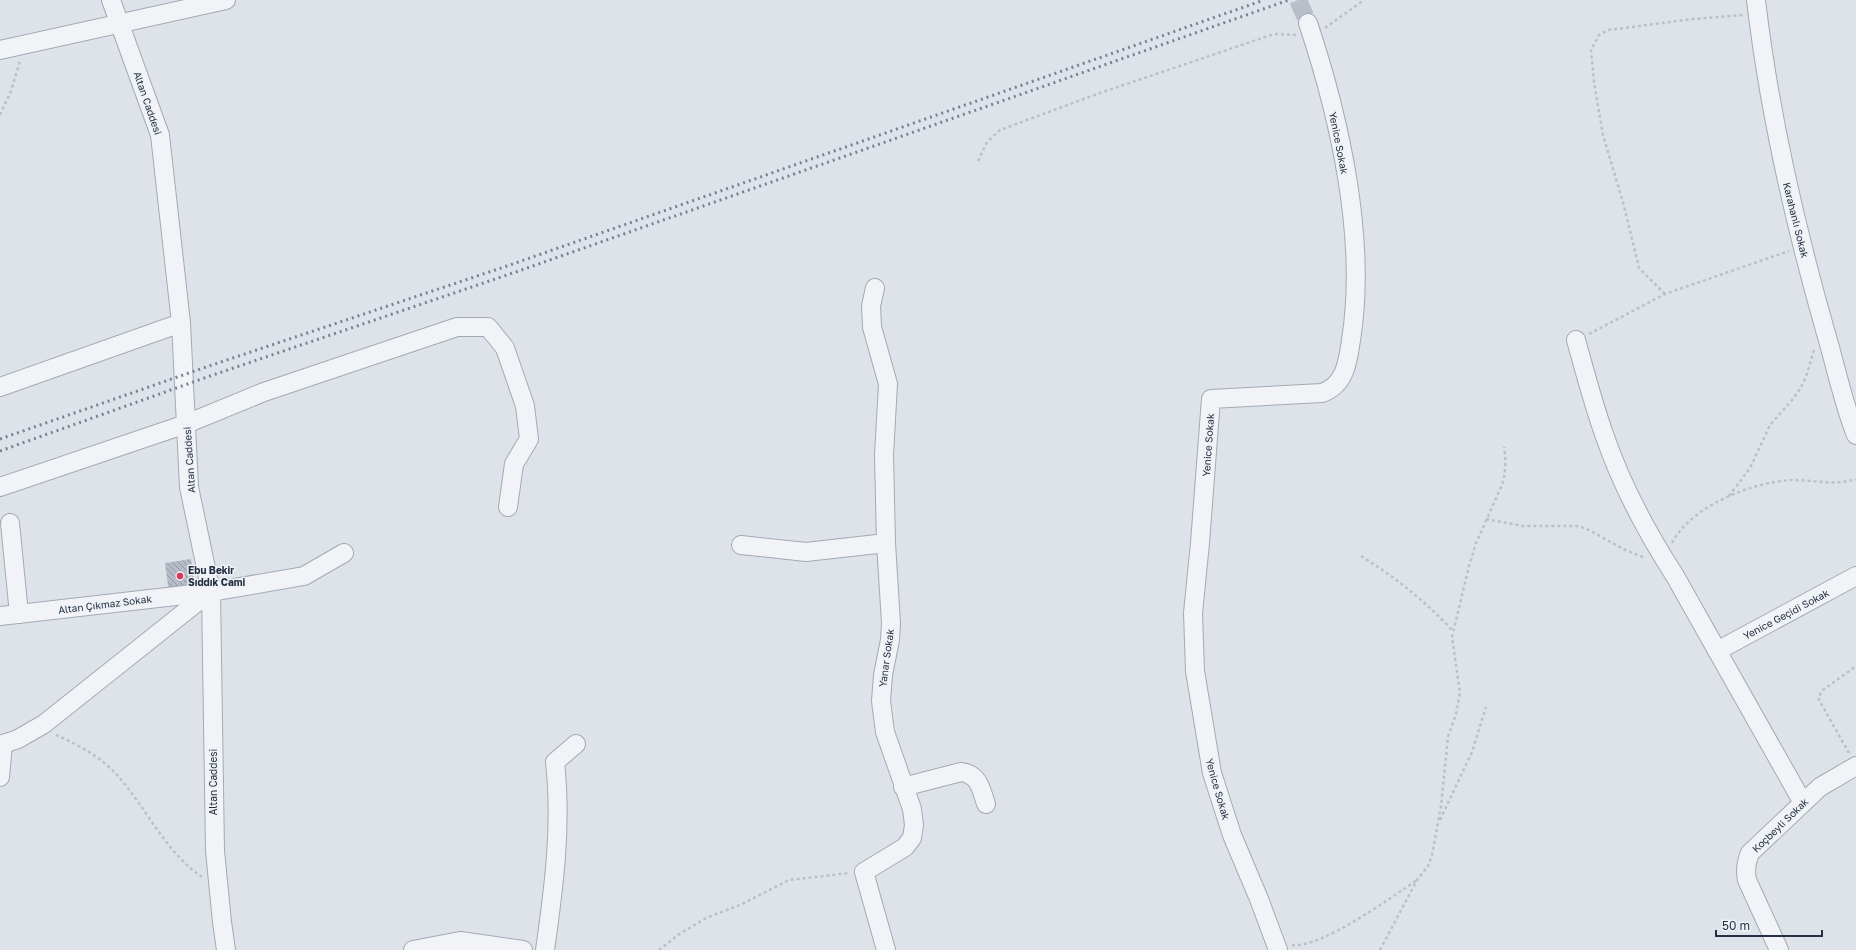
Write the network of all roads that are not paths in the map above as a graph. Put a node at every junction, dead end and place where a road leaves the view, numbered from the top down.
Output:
1 (111, 0) edge
2 (226, 0) edge
3 (1757, 7) edge
4 (119, 23) junction
5 (1311, 30) tunnel mouth
6 (0, 50) edge
7 (875, 288) dead end
8 (181, 323) junction
9 (1576, 340) road end
10 (0, 387) edge
11 (186, 424) junction
12 (1856, 435) edge
13 (0, 487) edge
14 (508, 507) dead end
15 (10, 523) dead end
16 (886, 544) junction
17 (742, 545) dead end
18 (344, 553) dead end
19 (1856, 576) edge
20 (211, 592) junction
21 (19, 614) junction
22 (0, 616) edge
23 (1717, 651) junction
24 (576, 744) dead end
25 (2, 745) edge
26 (1856, 766) edge
27 (0, 777) edge
28 (903, 787) junction
29 (1803, 803) junction
30 (986, 804) dead end
31 (1276, 944) edge
32 (226, 950) edge
33 (413, 950) edge
34 (523, 950) edge
35 (545, 950) edge
36 (886, 950) edge
37 (1778, 950) edge

1 - 4 street, Altan Caddesi
2 - 4 street
3 - 12 street, Karahanlı Sokak
4 - 6 street
4 - 8 street, Altan Caddesi
5 - 31 street, Yenice Sokak
7 - 16 street, Yanar Sokak
8 - 10 street
8 - 11 street, Altan Caddesi
9 - 23 street
11 - 13 street
11 - 14 street
11 - 20 street, Altan Caddesi
15 - 21 street
16 - 17 street
16 - 28 street, Yanar Sokak
18 - 20 street, Altan Çıkmaz Sokak
19 - 23 street, Yenice Geçidi Sokak
20 - 21 street, Altan Çıkmaz Sokak
20 - 25 street
20 - 32 street, Altan Caddesi
21 - 22 street, Altan Çıkmaz Sokak
23 - 29 street
24 - 35 street
25 - 27 street
26 - 29 street, Koçbeyli Sokak
28 - 30 street
28 - 36 street, Yanar Sokak
29 - 37 street, Koçbeyli Sokak
33 - 34 street

